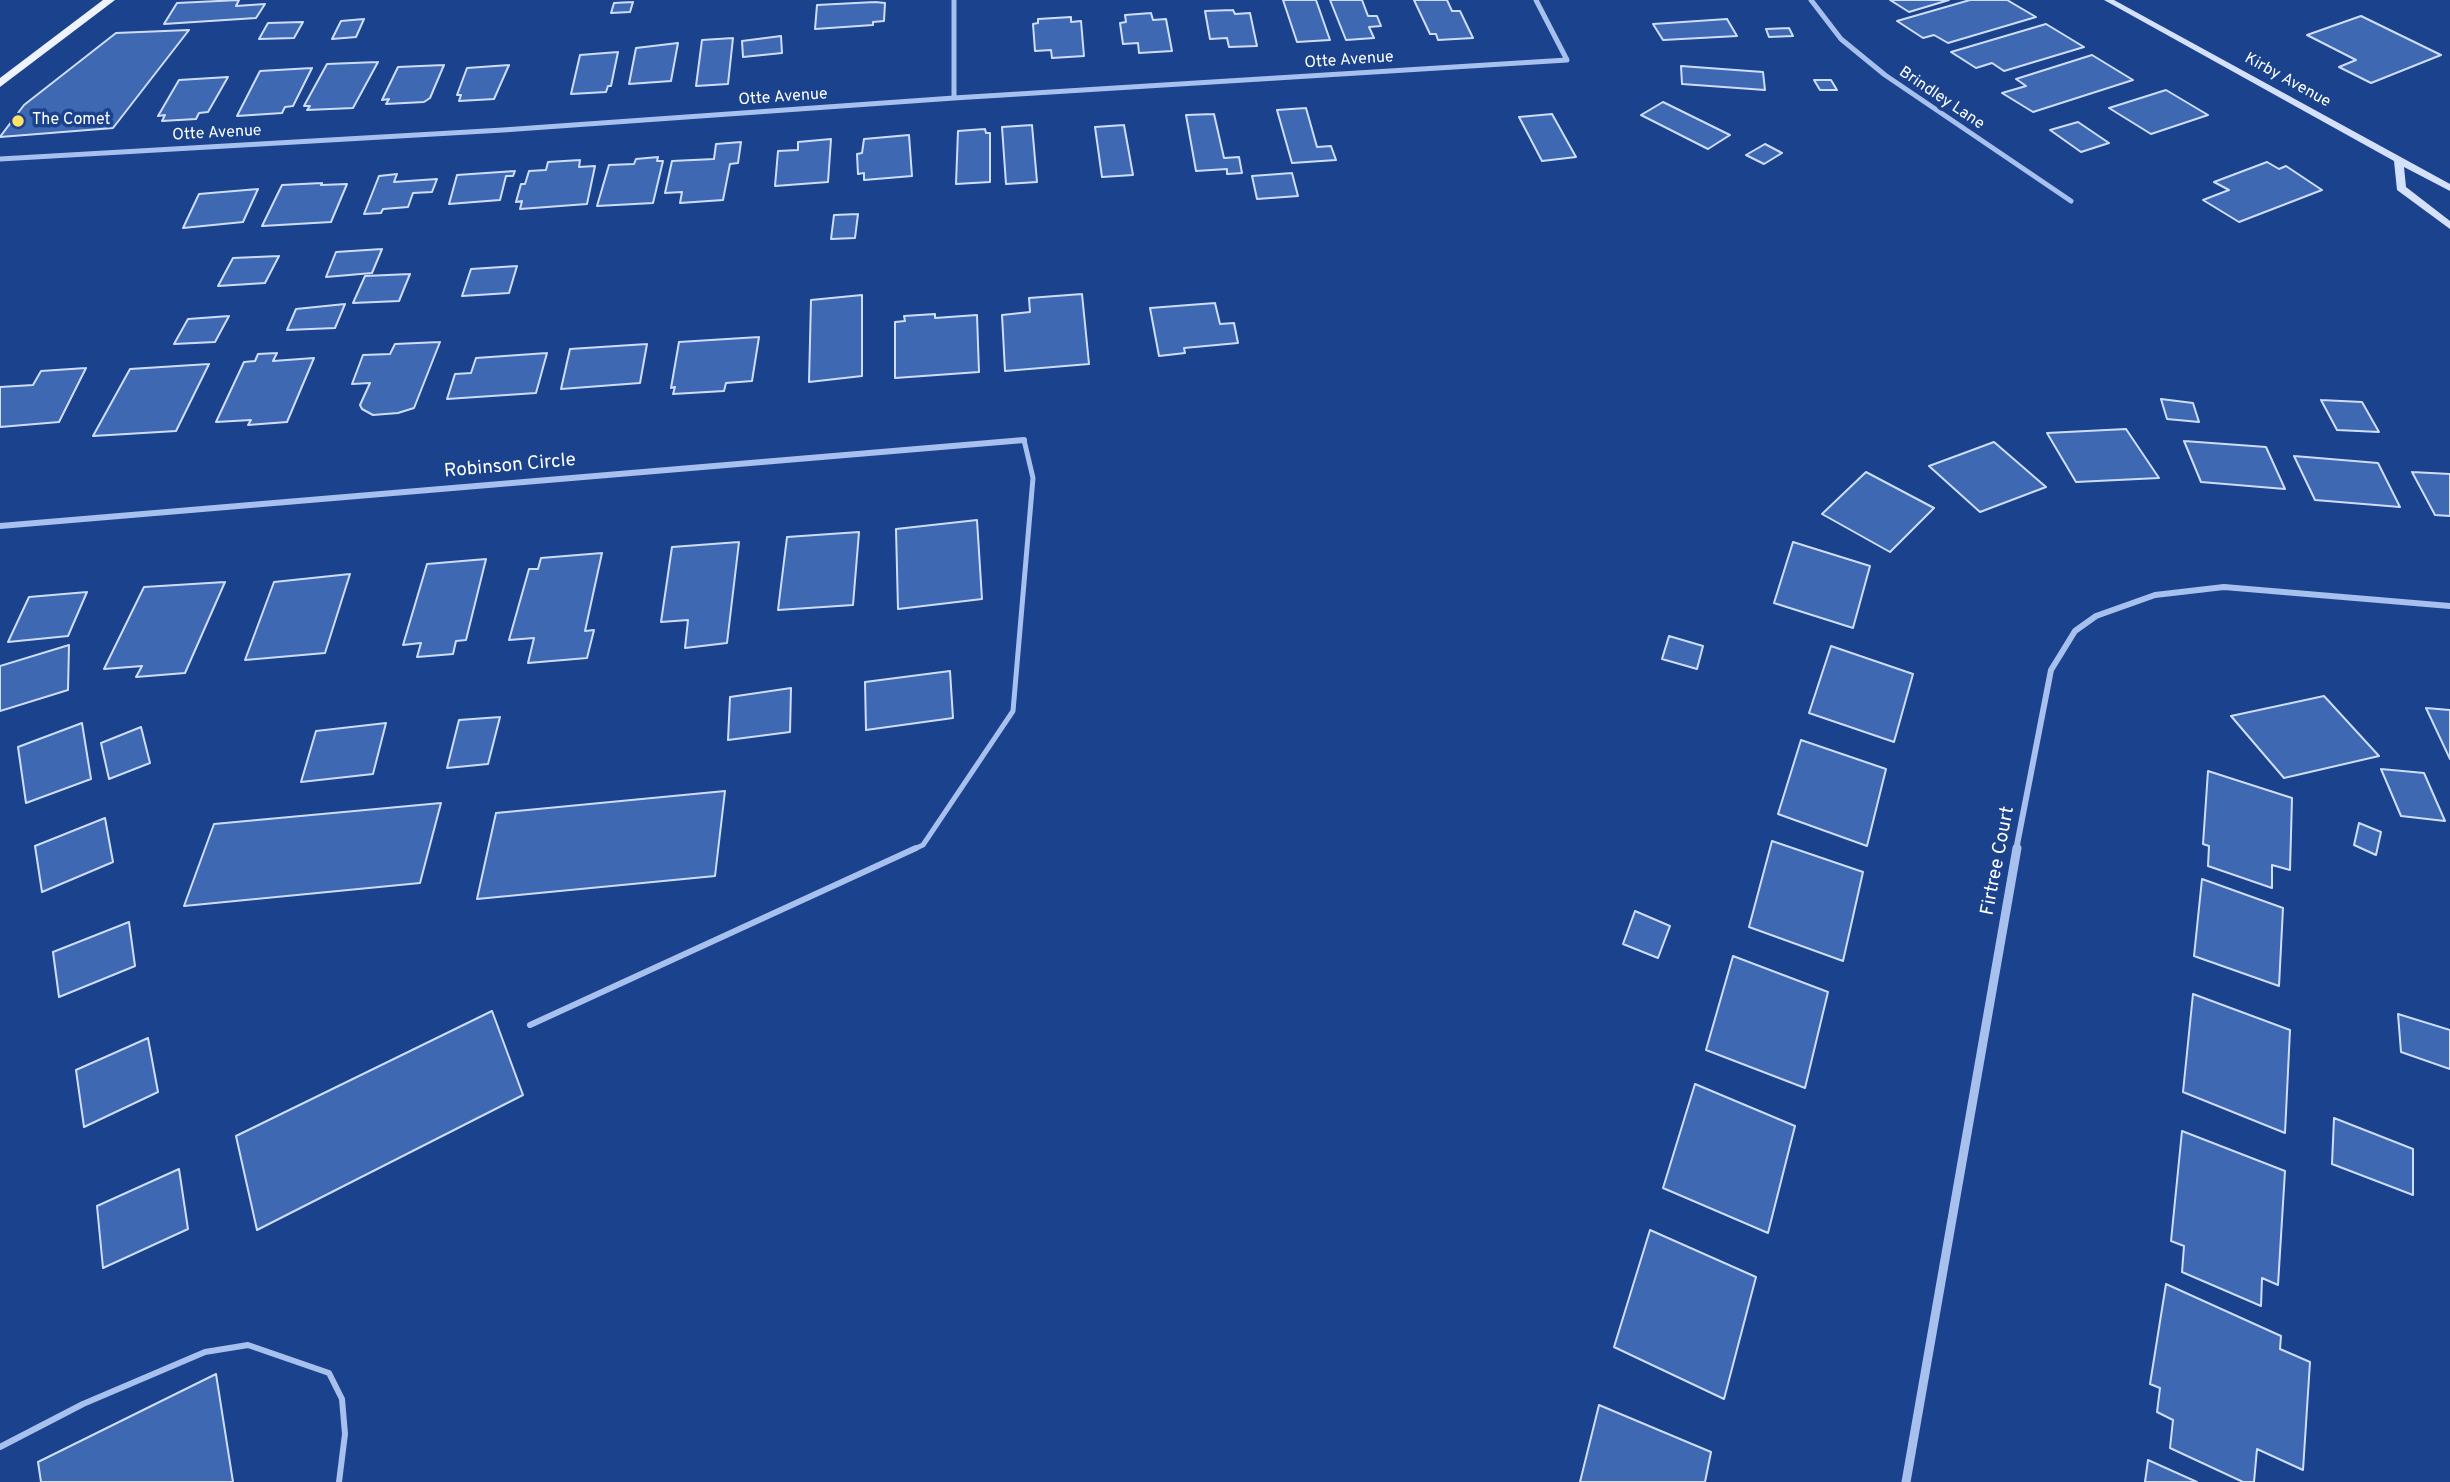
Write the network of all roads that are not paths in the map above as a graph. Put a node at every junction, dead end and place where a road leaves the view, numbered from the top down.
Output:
1 (110, 0) edge
2 (954, 0) edge
3 (1536, 0) edge
4 (1811, 0) edge
5 (2108, 0) edge
6 (0, 84) edge
7 (954, 98) junction
8 (0, 159) edge
9 (2399, 161) junction
10 (2450, 188) edge
11 (2071, 201) dead end
12 (2450, 226) edge
13 (1024, 440) joint
14 (0, 526) edge
15 (2450, 606) edge
16 (530, 1025) dead end
17 (0, 1447) edge
18 (339, 1482) edge
19 (1906, 1482) edge

1 - 6 main road
2 - 7 street
3 - 7 street, Otte Avenue
4 - 11 street, Brindley Lane
5 - 9 street, Kirby Avenue
7 - 8 street, Otte Avenue
9 - 10 street, Kirby Avenue
9 - 12 street
13 - 14 street, Robinson Circle
13 - 16 lane
15 - 19 street, Firtree Court
17 - 18 lane

